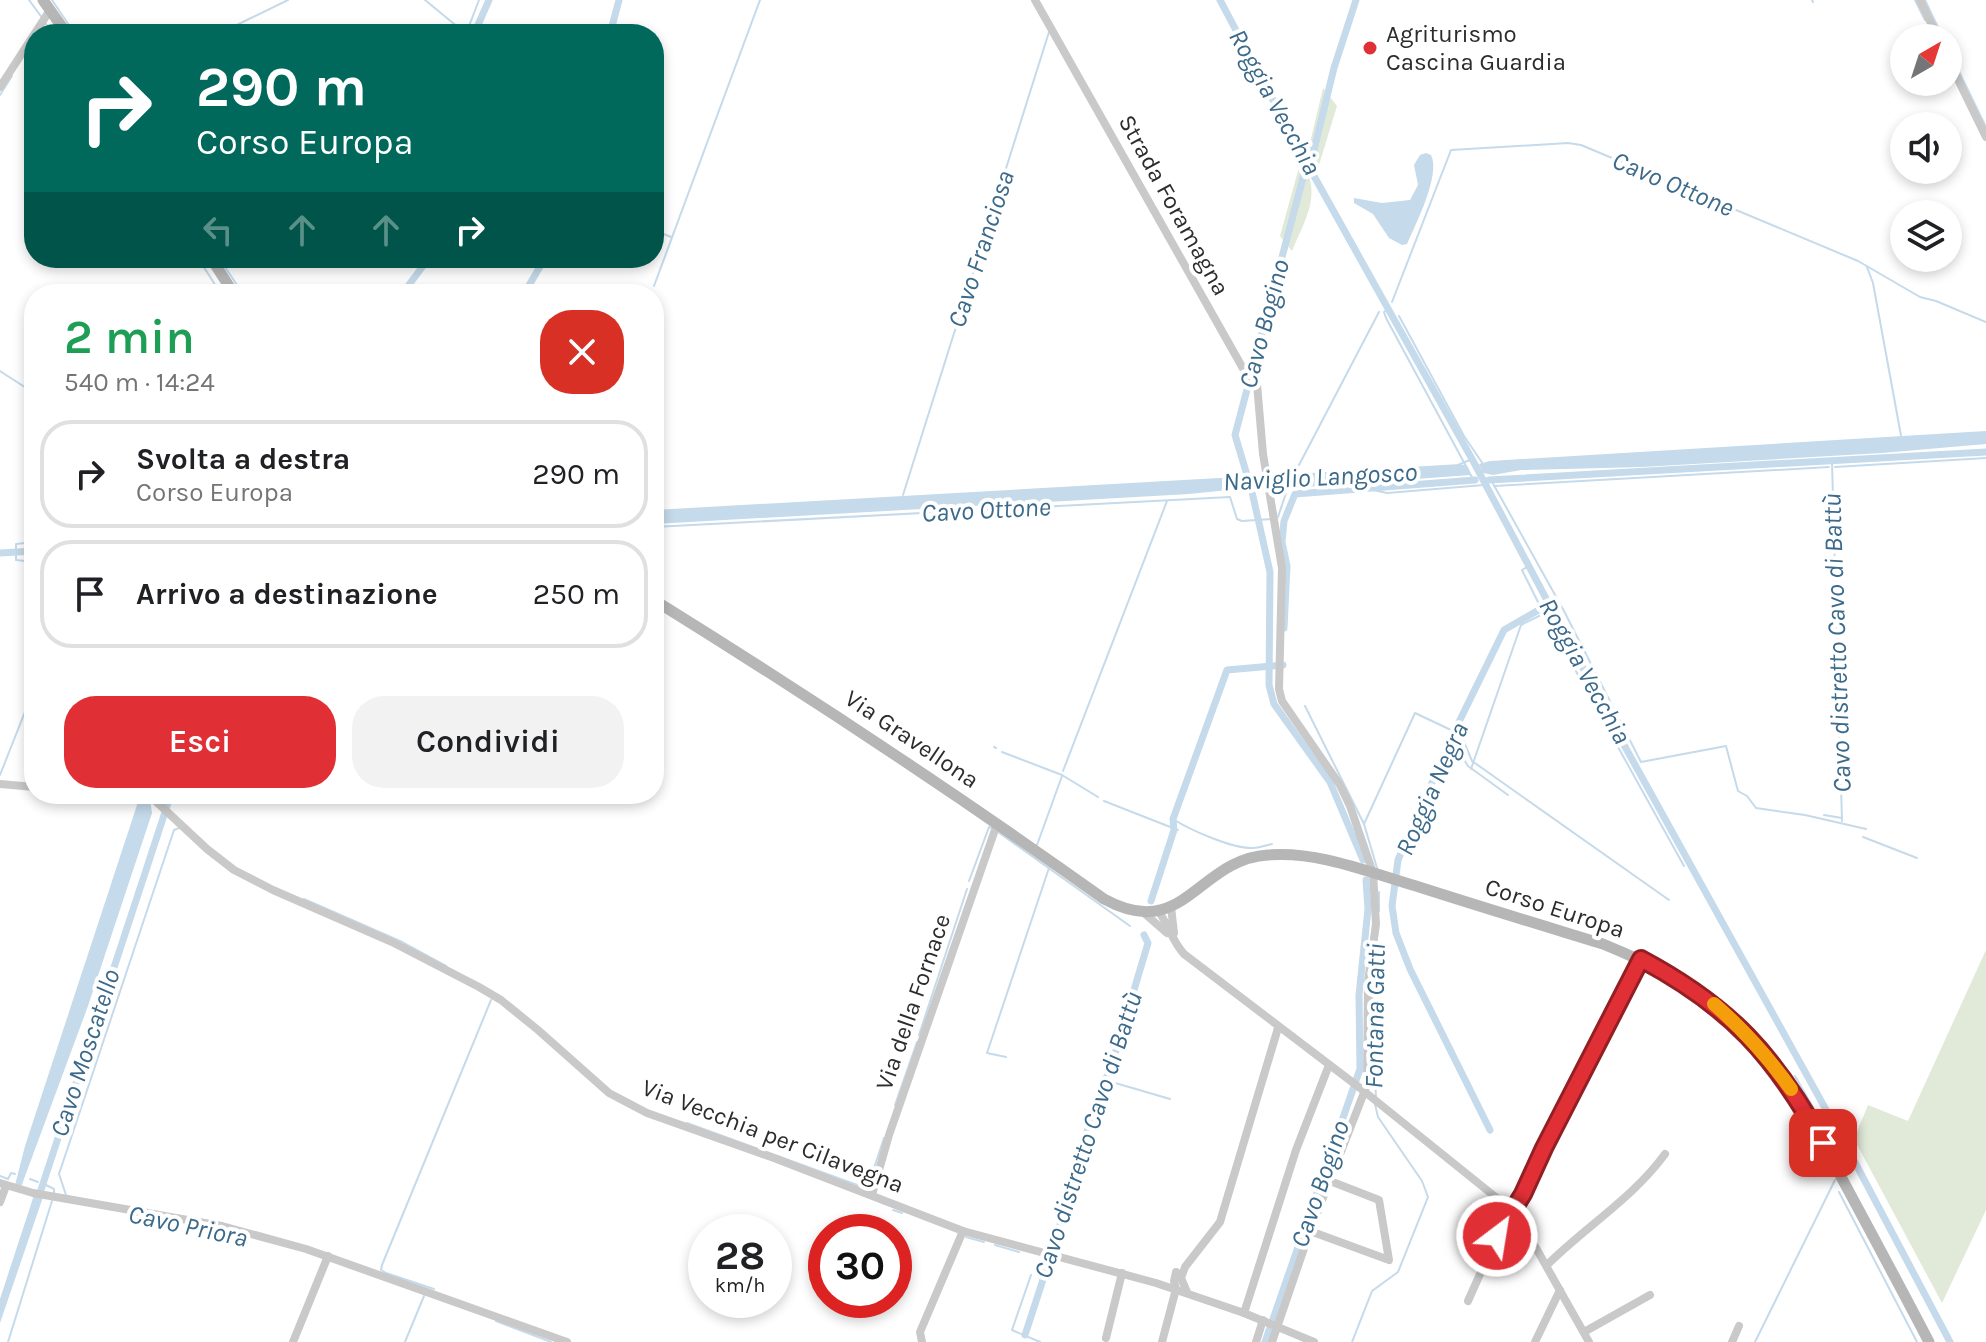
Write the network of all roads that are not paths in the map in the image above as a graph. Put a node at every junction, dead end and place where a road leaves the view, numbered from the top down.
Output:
1 (1035, 0) edge
2 (1920, 0) edge
3 (1931, 24) edge
4 (24, 47) edge
5 (0, 87) edge
6 (1962, 88) edge
7 (1986, 137) edge
8 (664, 606) edge
9 (0, 784) edge
10 (24, 786) edge
11 (158, 804) edge
12 (997, 824) junction
13 (1373, 873) junction
14 (1175, 905) junction
15 (1159, 912) junction
16 (1144, 913) junction
17 (1170, 936) junction
18 (1176, 945) junction
19 (1641, 959) junction
20 (1278, 1028) junction
21 (1329, 1065) junction
22 (1366, 1093) junction
23 (1665, 1154) dead end
24 (1330, 1181) junction
25 (6, 1191) edge
26 (872, 1195) junction
27 (1511, 1212) junction
28 (963, 1231) junction
29 (1310, 1231) junction
30 (328, 1256) junction
31 (1547, 1265) junction
32 (1181, 1270) junction
33 (1122, 1273) junction
34 (1156, 1283) junction
35 (1176, 1289) junction
36 (1560, 1290) junction
37 (1189, 1294) junction
38 (1650, 1295) dead end
39 (1468, 1301) dead end
40 (1244, 1313) junction
41 (1263, 1320) junction
42 (1276, 1326) junction
43 (1739, 1326) dead end
44 (1584, 1332) junction
45 (1106, 1338) dead end
46 (293, 1342) edge
47 (567, 1342) edge
48 (922, 1342) edge
49 (1162, 1342) edge
50 (1256, 1342) edge
51 (1272, 1342) edge
52 (1314, 1342) edge
53 (1535, 1342) edge
54 (1589, 1342) edge
55 (1732, 1342) edge
56 (1929, 1342) edge

1 - 13 street, Strada Foramagna
2 - 3 street
4 - 5 street
6 - 7 street
8 - 12 main road, Via Gravellona
9 - 10 street
11 - 26 street, Via Vecchia per Cilavegna
12 - 16 main road, Via Gravellona
12 - 26 street, Via della Fornace
13 - 14 main road, Corso Europa
13 - 19 main road, Corso Europa
13 - 22 street
14 - 15 main road, Via Gravellona
14 - 18 street
15 - 16 main road, Via Gravellona
15 - 17 street, Via Gravellona
16 - 17 street, Via Gravellona
17 - 18 street, Via Gravellona
18 - 20 street, Via Gravellona
19 - 27 street
19 - 56 main road, Corso Europa
20 - 21 street, Via Gravellona
20 - 32 street
21 - 22 street, Via Gravellona
21 - 40 street
22 - 24 street
22 - 27 street, Via Gravellona
23 - 31 street
24 - 29 street
24 - 29 street
25 - 30 street
26 - 28 street, Via Vecchia per Cilavegna
27 - 31 street, Via Gravellona
27 - 39 street
28 - 33 street, Via Vecchia per Cilavegna
28 - 48 street
29 - 42 street
30 - 46 street
30 - 47 street
31 - 36 street, Via Gravellona
32 - 34 street
32 - 35 street
32 - 37 street
33 - 34 street, Via Vecchia per Cilavegna
33 - 45 street
34 - 35 street, Via Vecchia per Cilavegna
35 - 37 street, Via Vecchia per Cilavegna
35 - 49 street
36 - 44 street, Via Gravellona
36 - 53 street
37 - 40 street, Via Vecchia per Cilavegna
38 - 44 street
40 - 41 street, Via Vecchia per Cilavegna
41 - 42 street, Via Vecchia per Cilavegna
41 - 50 street
42 - 51 street
42 - 52 street, Via Vecchia per Cilavegna
43 - 55 street
44 - 54 street, Via Gravellona

